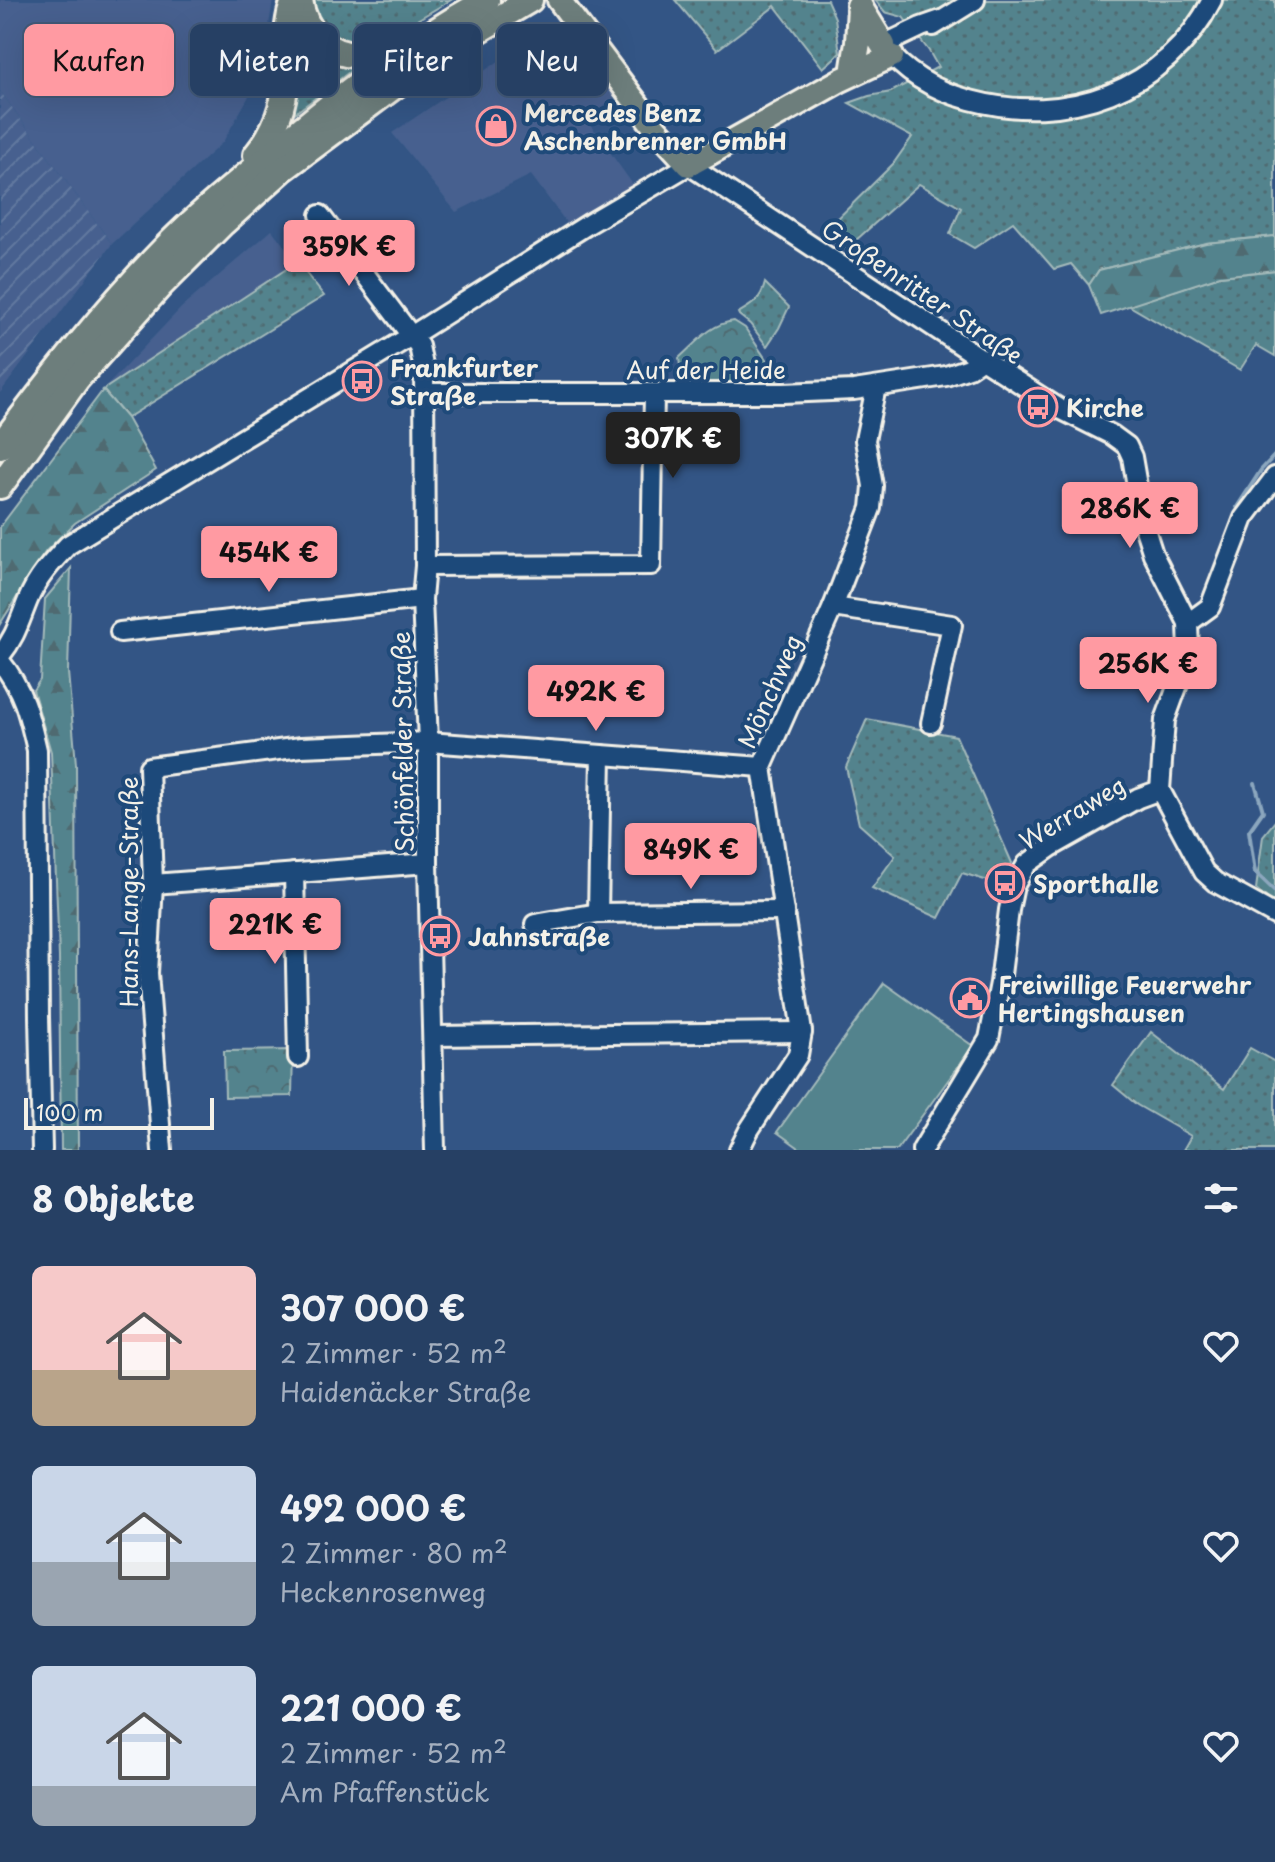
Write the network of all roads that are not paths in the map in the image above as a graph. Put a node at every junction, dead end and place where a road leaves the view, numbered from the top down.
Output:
1 (294, 0) edge
2 (300, 0) edge
3 (487, 0) edge
4 (559, 0) edge
5 (975, 0) edge
6 (1212, 0) edge
7 (527, 2) edge
8 (858, 4) edge
9 (446, 23) junction
10 (888, 51) junction
11 (848, 73) junction
12 (689, 165) junction
13 (211, 205) junction
14 (320, 215) dead end
15 (411, 336) junction
16 (982, 359) junction
17 (876, 387) junction
18 (425, 393) junction
19 (654, 394) junction
20 (0, 446) edge
21 (1275, 477) edge
22 (0, 486) edge
23 (425, 566) junction
24 (422, 599) junction
25 (833, 607) junction
26 (1188, 623) junction
27 (120, 632) dead end
28 (0, 658) edge
29 (931, 723) dead end
30 (428, 742) junction
31 (601, 755) junction
32 (762, 767) junction
33 (1160, 790) junction
34 (428, 863) junction
35 (294, 873) junction
36 (153, 884) junction
37 (784, 911) junction
38 (598, 913) junction
39 (1275, 915) edge
40 (535, 924) dead end
41 (802, 1032) junction
42 (433, 1036) junction
43 (298, 1057) dead end
44 (743, 1149) edge
45 (42, 1150) edge
46 (162, 1150) edge
47 (435, 1150) edge
48 (922, 1150) edge

1 - 13 highway
2 - 9 highway
3 - 9 highway
4 - 12 main road
5 - 10 street
6 - 10 street
7 - 22 highway
8 - 10 highway
8 - 11 highway
9 - 13 highway
10 - 11 main road
11 - 12 main road
12 - 15 street
12 - 16 street, Großenritter Straße
13 - 20 highway
14 - 15 street, Schönfelder Straße
15 - 18 street, Schönfelder Straße
15 - 28 street
16 - 17 street, Auf der Heide
16 - 26 street, Großenritter Straße
17 - 19 street, Auf der Heide
17 - 25 street, Mönchweg
18 - 19 street, Auf der Heide
18 - 23 street, Schönfelder Straße
19 - 23 street
21 - 26 street
23 - 24 street, Schönfelder Straße
24 - 27 street
24 - 30 street, Schönfelder Straße
25 - 29 street
25 - 32 street, Mönchweg
26 - 33 street, Großenritter Straße
28 - 45 street
30 - 31 street
30 - 34 street, Schönfelder Straße
30 - 36 street, Hans-Lange-Straße
31 - 32 street
31 - 38 street
32 - 37 street, Mönchweg
33 - 39 street
33 - 48 street, Werraweg
34 - 35 street
34 - 42 street, Schönfelder Straße
35 - 36 street
35 - 43 street
36 - 46 street, Hans-Lange-Straße
37 - 38 street
37 - 41 street, Mönchweg
38 - 40 street
41 - 42 street
41 - 44 street, Mönchweg
42 - 47 street, Schönfelder Straße

